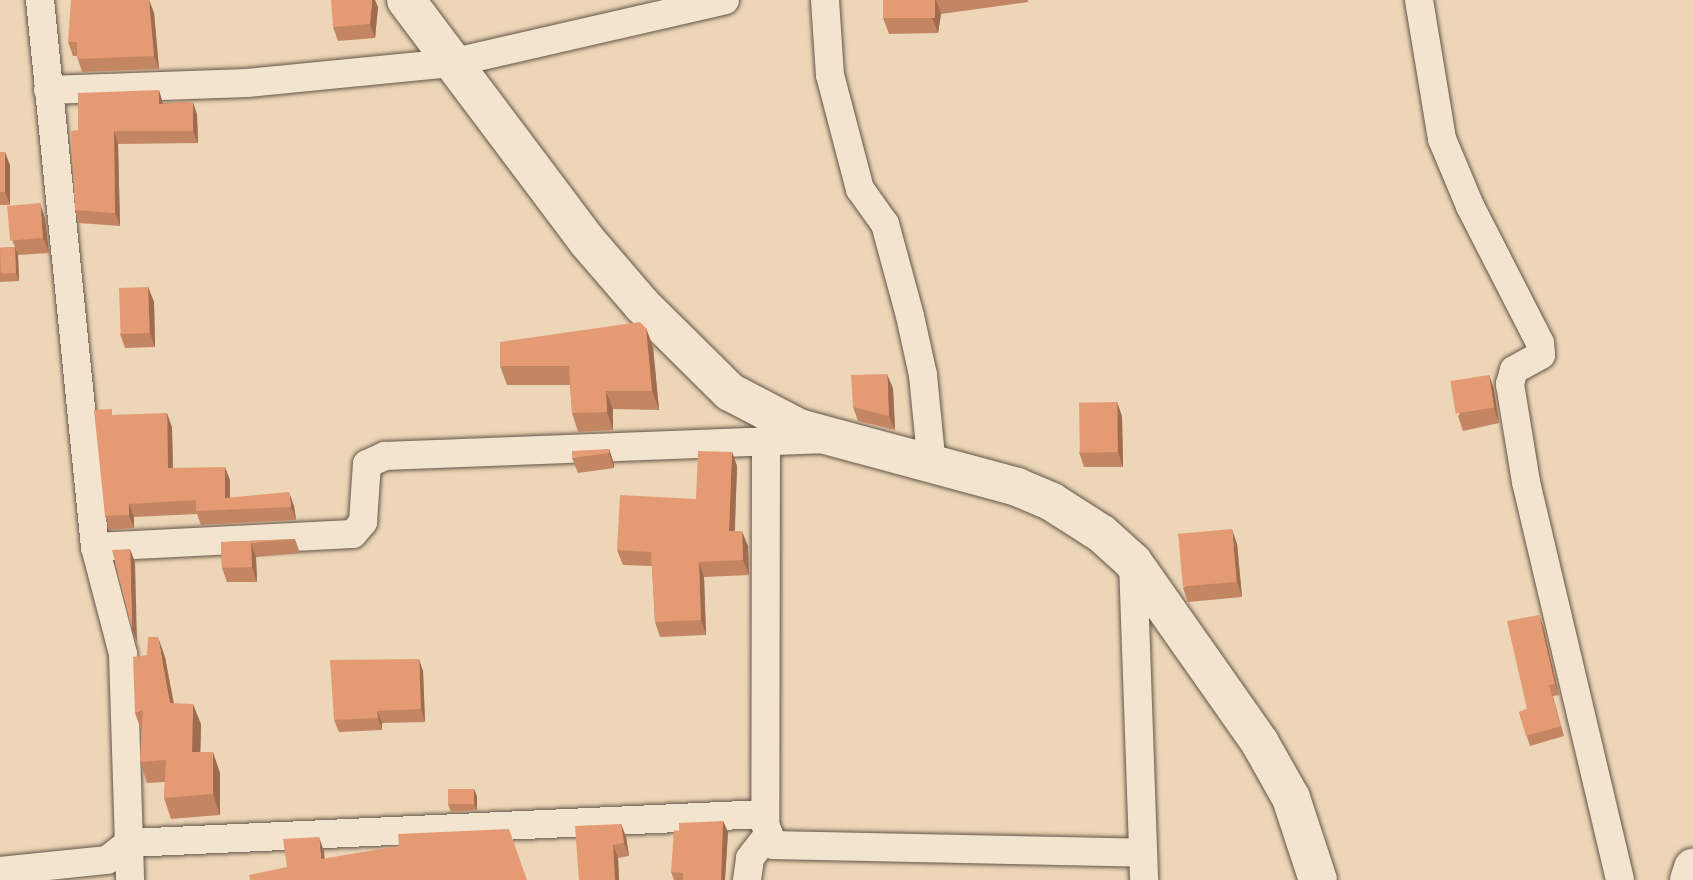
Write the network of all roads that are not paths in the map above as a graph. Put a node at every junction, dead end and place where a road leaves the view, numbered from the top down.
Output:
1 (40, 0) edge
2 (406, 0) edge
3 (725, 0) edge
4 (825, 0) edge
5 (1419, 0) edge
6 (452, 63) junction
7 (48, 90) junction
8 (835, 439) junction
9 (766, 441) junction
10 (932, 466) junction
11 (96, 547) junction
12 (1133, 562) junction
13 (766, 825) junction
14 (129, 843) junction
15 (1143, 867) edge
16 (1693, 868) edge
17 (0, 871) edge
18 (130, 880) edge
19 (747, 880) edge
20 (1318, 880) edge
21 (1620, 880) edge
22 (1689, 880) edge

1 - 7 street
2 - 6 street
3 - 6 street
4 - 10 street
5 - 21 street
6 - 7 street
6 - 8 street
7 - 11 street
8 - 9 street
8 - 10 street
9 - 11 street
9 - 13 street
10 - 12 street
11 - 14 street
12 - 15 street
12 - 20 street
13 - 14 street
13 - 15 street
13 - 19 street
14 - 17 street
14 - 18 street
16 - 22 street

